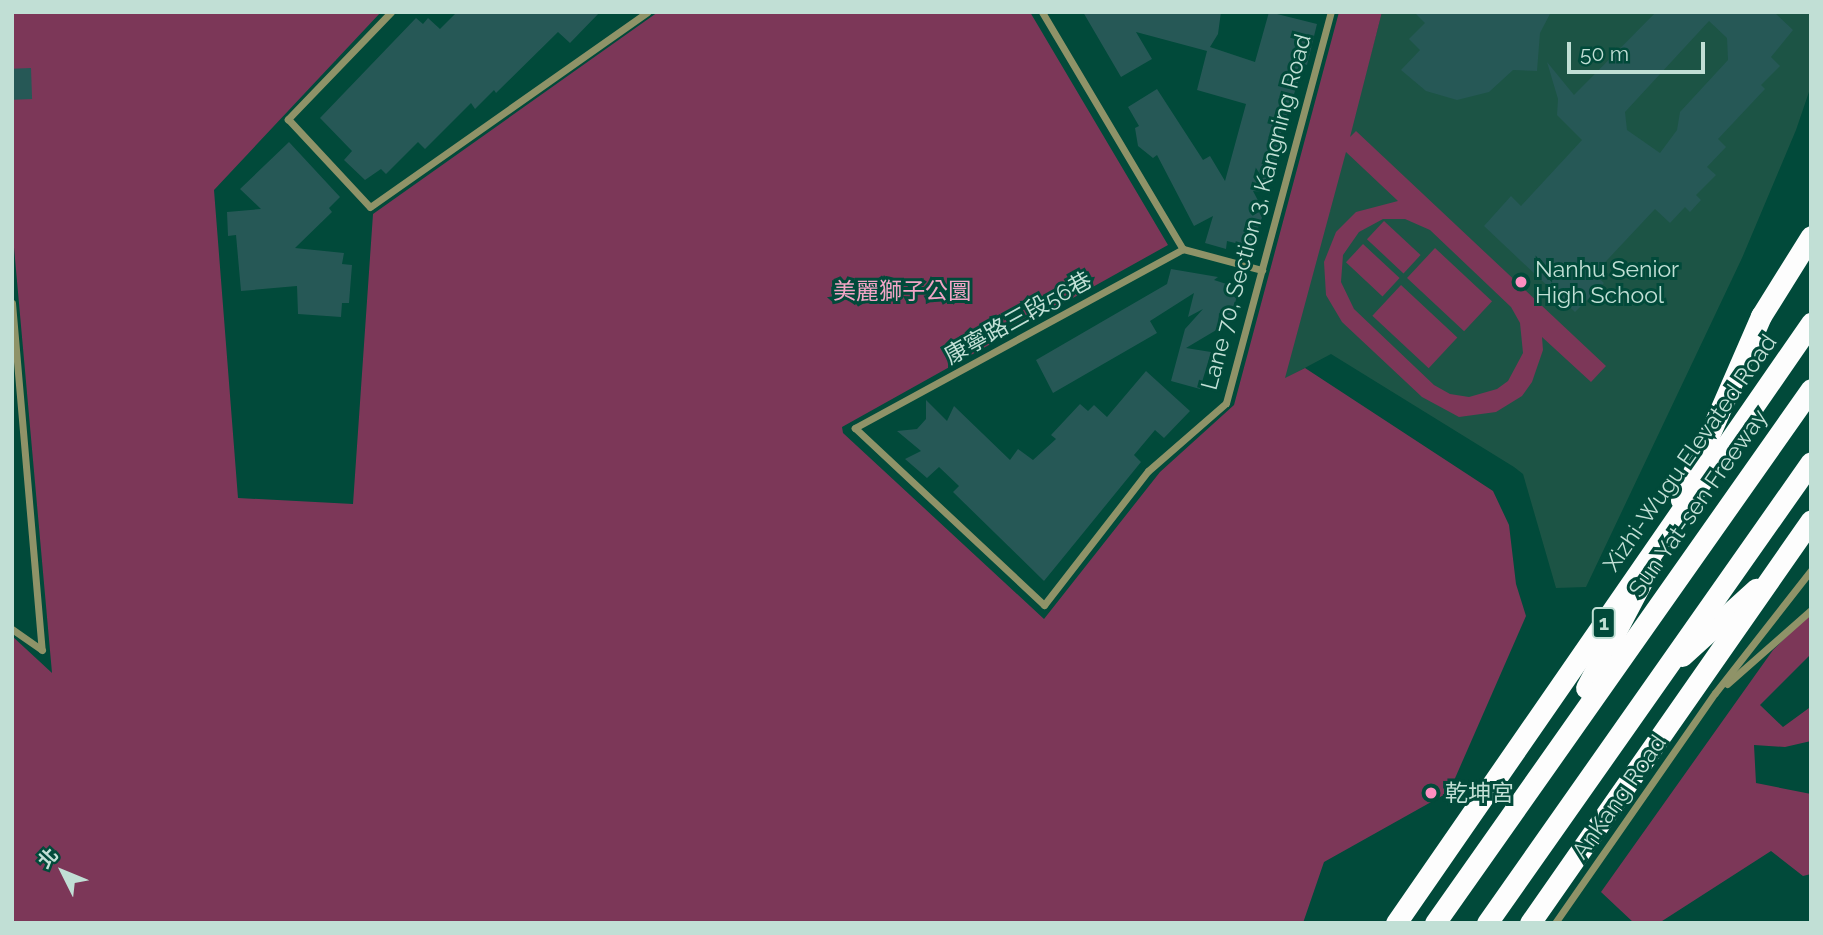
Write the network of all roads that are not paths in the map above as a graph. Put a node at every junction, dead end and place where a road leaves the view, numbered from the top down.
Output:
1 (391, 12) edge
2 (647, 12) edge
3 (1042, 12) edge
4 (1331, 12) edge
5 (1811, 236) edge
6 (1183, 249) junction
7 (1262, 270) junction
8 (12, 303) edge
9 (1811, 323) edge
10 (1811, 389) edge
11 (1811, 462) edge
12 (1811, 520) edge
13 (1811, 534) edge
14 (1811, 570) edge
15 (1044, 605) joint
16 (1811, 610) edge
17 (12, 629) edge
18 (1654, 681) junction
19 (1715, 693) junction
20 (1536, 779) junction
21 (1396, 923) edge
22 (1435, 923) edge
23 (1487, 923) edge
24 (1530, 923) edge
25 (1555, 923) edge

1 - 2 street
3 - 6 street
4 - 7 street, Lane 70, Section 3, Kangning Road
5 - 20 highway
6 - 7 street
6 - 15 street, 康寧路三段56巷
7 - 15 street, Lane 70, Section 3, Kangning Road
8 - 17 street
9 - 21 highway, Xizhi-Wugu Elevated Road / 1, bridge
10 - 20 highway, Sun Yat-sen Freeway / 1
11 - 18 highway
12 - 24 highway, bridge
13 - 18 highway
14 - 19 street, AnKang Road
16 - 19 street, AnKang Road
18 - 23 highway
19 - 25 street, AnKang Road
20 - 22 highway, Sun Yat-sen Freeway / 1

